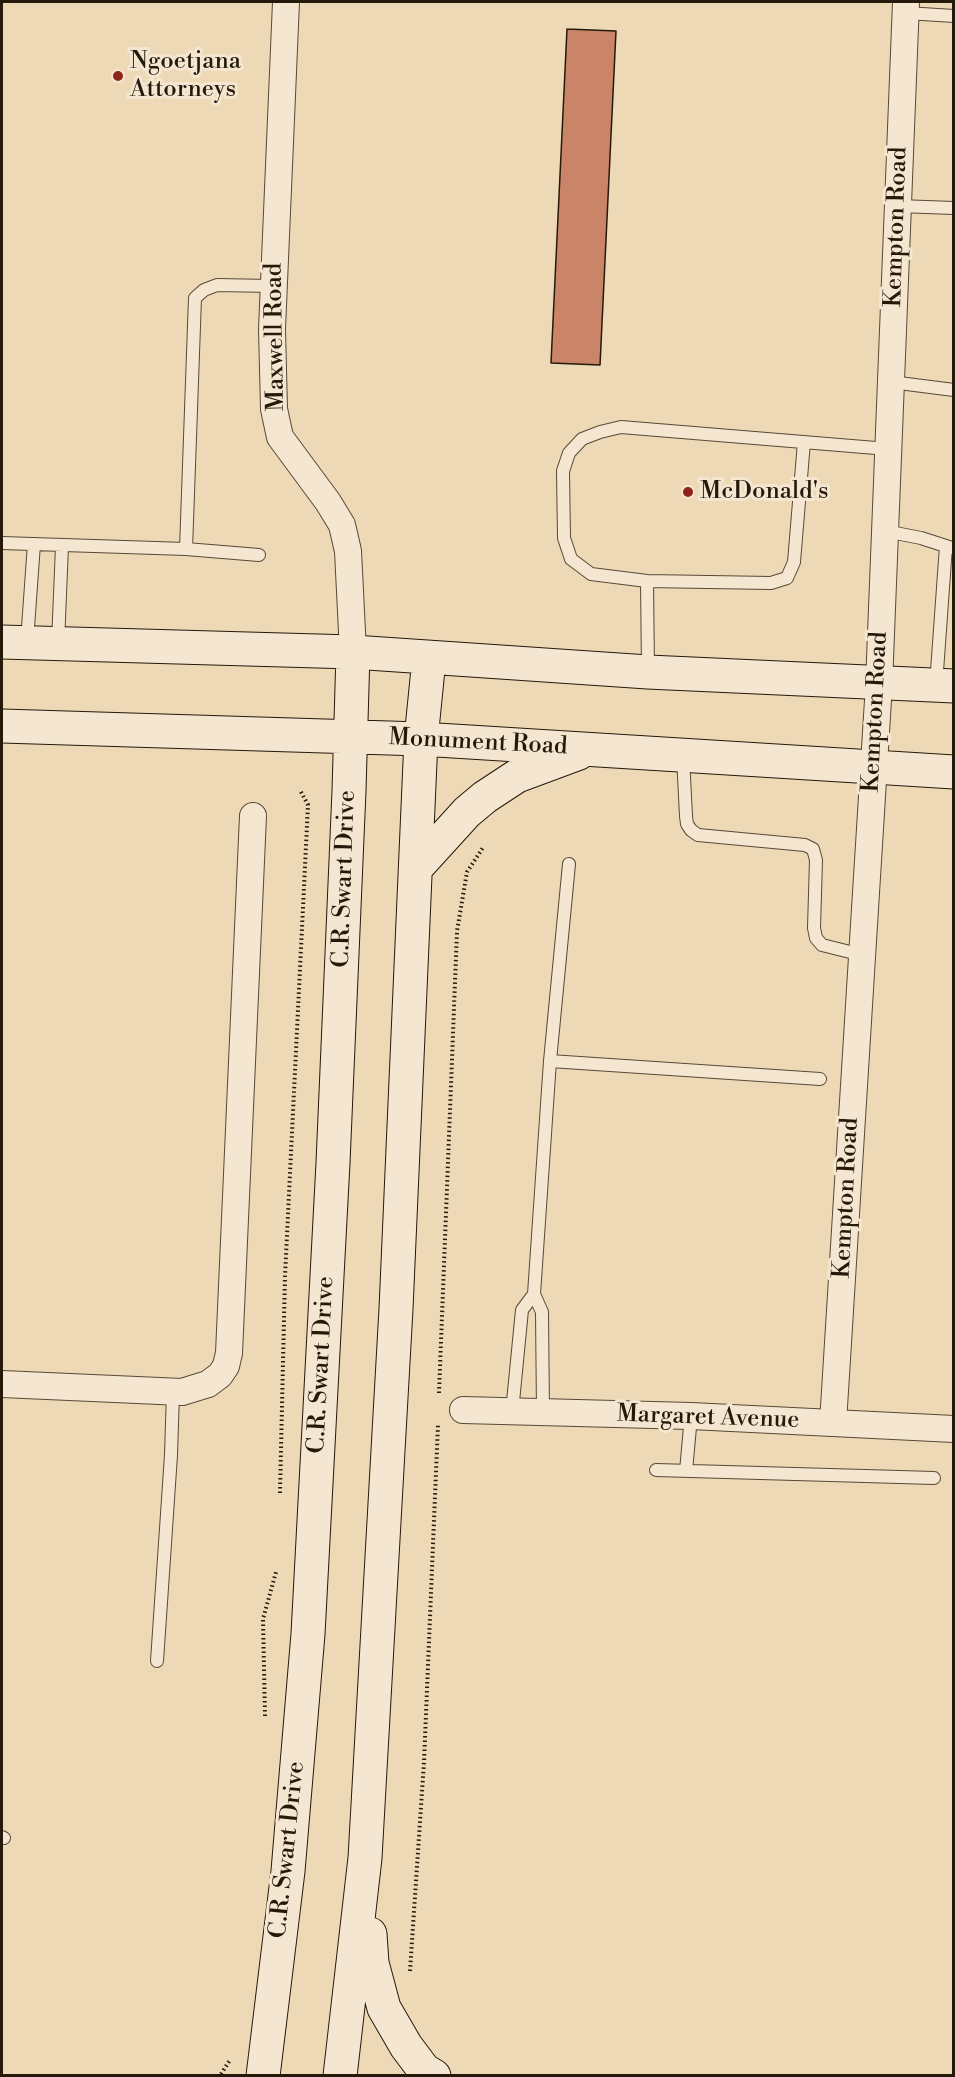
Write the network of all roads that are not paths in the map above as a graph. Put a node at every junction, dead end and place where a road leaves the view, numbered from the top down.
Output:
1 (286, 2) edge
2 (906, 7) edge
3 (954, 16) edge
4 (898, 206) junction
5 (954, 208) edge
6 (273, 286) junction
7 (891, 382) junction
8 (954, 390) edge
9 (804, 442) junction
10 (888, 449) junction
11 (885, 531) junction
12 (2, 543) edge
13 (34, 544) junction
14 (62, 546) junction
15 (950, 547) edge
16 (186, 549) junction
17 (259, 555) dead end
18 (647, 581) junction
19 (29, 642) edge
20 (353, 652) junction
21 (429, 659) junction
22 (648, 672) junction
23 (879, 684) junction
24 (945, 686) edge
25 (2, 726) edge
26 (351, 735) junction
27 (421, 739) junction
28 (589, 749) junction
29 (683, 756) junction
30 (873, 767) junction
31 (954, 772) edge
32 (253, 816) dead end
33 (569, 864) dead end
34 (416, 867) junction
35 (862, 956) junction
36 (550, 1061) junction
37 (820, 1078) dead end
38 (534, 1293) junction
39 (2, 1384) edge
40 (177, 1392) junction
41 (463, 1410) dead end
42 (512, 1412) junction
43 (543, 1412) junction
44 (691, 1416) junction
45 (834, 1423) junction
46 (954, 1429) edge
47 (656, 1470) dead end
48 (686, 1471) junction
49 (934, 1478) dead end
50 (157, 1661) dead end
51 (365, 1858) junction
52 (263, 2076) edge
53 (340, 2076) edge
54 (434, 2076) edge

1 - 6 street, Maxwell Road
2 - 3 lane
2 - 4 street, Kempton Road
4 - 5 lane
4 - 7 street, Kempton Road
6 - 16 lane
6 - 20 street, Maxwell Road
7 - 8 lane
7 - 10 street, Kempton Road
9 - 10 lane
9 - 18 lane
9 - 18 lane
10 - 11 street, Kempton Road
11 - 15 lane
11 - 23 street, Kempton Road
12 - 13 lane
13 - 14 lane
13 - 19 lane
14 - 16 lane
14 - 19 lane
15 - 24 lane
16 - 17 lane
18 - 22 lane
19 - 20 main road
20 - 21 main road
20 - 26 main road, C.R. Swart Drive
21 - 22 main road
21 - 27 main road
22 - 23 main road
23 - 24 main road
23 - 30 street, Kempton Road
25 - 26 main road, Monument Road
26 - 27 main road, Monument Road
26 - 52 main road, C.R. Swart Drive
27 - 28 main road, Monument Road
27 - 34 main road
28 - 29 main road, Monument Road
28 - 34 main road
29 - 30 main road, Monument Road
29 - 35 lane
30 - 31 main road, Monument Road
30 - 35 street, Kempton Road
32 - 40 street
33 - 36 lane
34 - 51 main road
35 - 45 street, Kempton Road
36 - 37 lane
36 - 38 lane
38 - 42 lane
38 - 43 lane
39 - 40 street
40 - 50 lane
41 - 42 street, Margaret Avenue
42 - 43 street, Margaret Avenue
43 - 44 street, Margaret Avenue
44 - 45 street, Margaret Avenue
44 - 48 lane
45 - 46 street, Margaret Avenue
47 - 48 lane
48 - 49 lane
51 - 53 main road
51 - 54 main road

